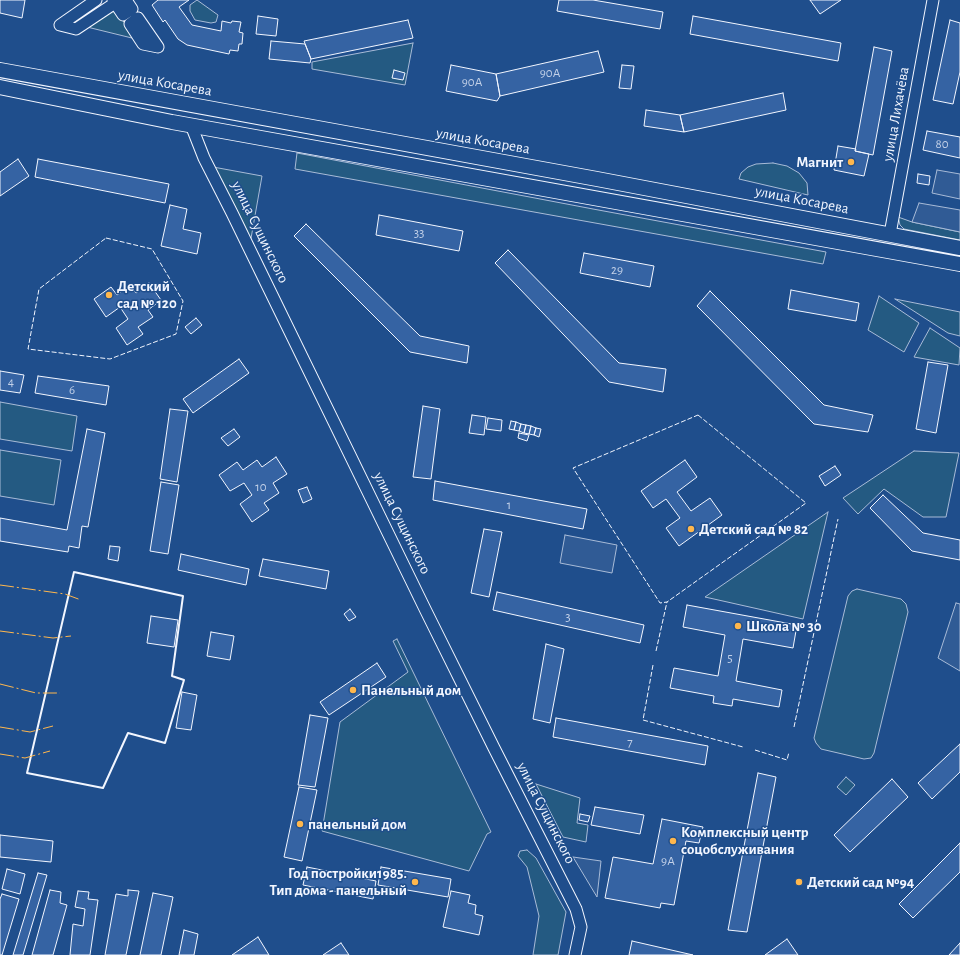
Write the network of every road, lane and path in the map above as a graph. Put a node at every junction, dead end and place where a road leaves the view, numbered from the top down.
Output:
1 (96, 0) edge
2 (933, 0) edge
3 (118, 1) edge
4 (0, 70) edge
5 (0, 87) edge
6 (195, 106) junction
7 (191, 125) junction
8 (890, 234) junction
9 (960, 248) edge
10 (886, 251) junction
11 (960, 264) edge
12 (576, 955) edge

1 - 3 street
2 - 8 street, улица Лихачёва
4 - 6 main road, улица Косарева
5 - 7 main road
6 - 7 main road
6 - 8 main road, улица Косарева
7 - 10 main road
7 - 12 street, улица Сущинского
8 - 9 main road, улица Косарева
8 - 10 main road
10 - 11 main road

